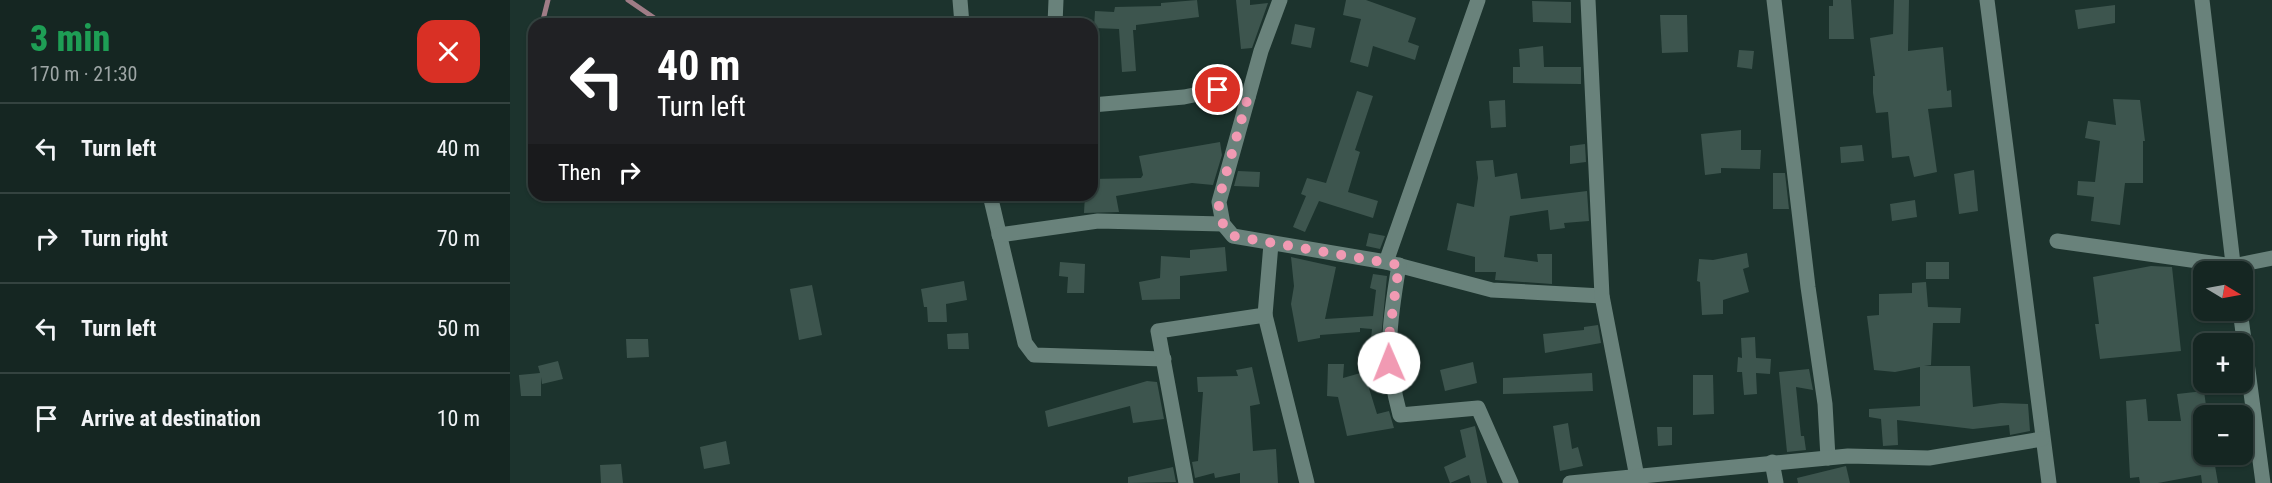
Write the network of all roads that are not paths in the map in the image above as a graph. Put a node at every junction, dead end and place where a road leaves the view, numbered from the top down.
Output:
1 (960, 0) edge
2 (1056, 0) edge
3 (1280, 0) edge
4 (1478, 0) edge
5 (1588, 0) edge
6 (1774, 0) edge
7 (1988, 0) edge
8 (2202, 0) edge
9 (962, 18) edge
10 (1055, 18) edge
11 (1248, 97) junction
12 (1098, 104) edge
13 (991, 201) edge
14 (1223, 224) junction
15 (999, 235) junction
16 (2057, 241) dead end
17 (1271, 244) junction
18 (2272, 258) edge
19 (2233, 261) edge
20 (1393, 263) junction
21 (2193, 263) edge
22 (2253, 264) edge
23 (1602, 296) junction
24 (1265, 315) junction
25 (2242, 321) edge
26 (1164, 359) junction
27 (2042, 439) junction
28 (1828, 458) junction
29 (2266, 461) edge
30 (1772, 462) junction
31 (1637, 477) junction
32 (1667, 479) edge
33 (1186, 483) edge
34 (1307, 483) edge
35 (1511, 483) edge
36 (1570, 483) edge
37 (1776, 483) edge
38 (2049, 483) edge
39 (2263, 483) edge

1 - 9 street
2 - 10 street
3 - 11 street
4 - 20 street
5 - 23 street
6 - 28 street
7 - 27 street
8 - 19 street
11 - 12 street
11 - 14 street
13 - 15 street
14 - 15 street
14 - 17 street
15 - 26 street
16 - 21 street
17 - 20 street
17 - 24 street
18 - 22 street
20 - 23 street
20 - 35 street
23 - 31 street
24 - 26 street
24 - 34 street
25 - 29 street
26 - 33 street
27 - 28 street
27 - 38 street
28 - 30 street
29 - 39 street
30 - 32 street
30 - 37 street
31 - 32 street
31 - 36 street

